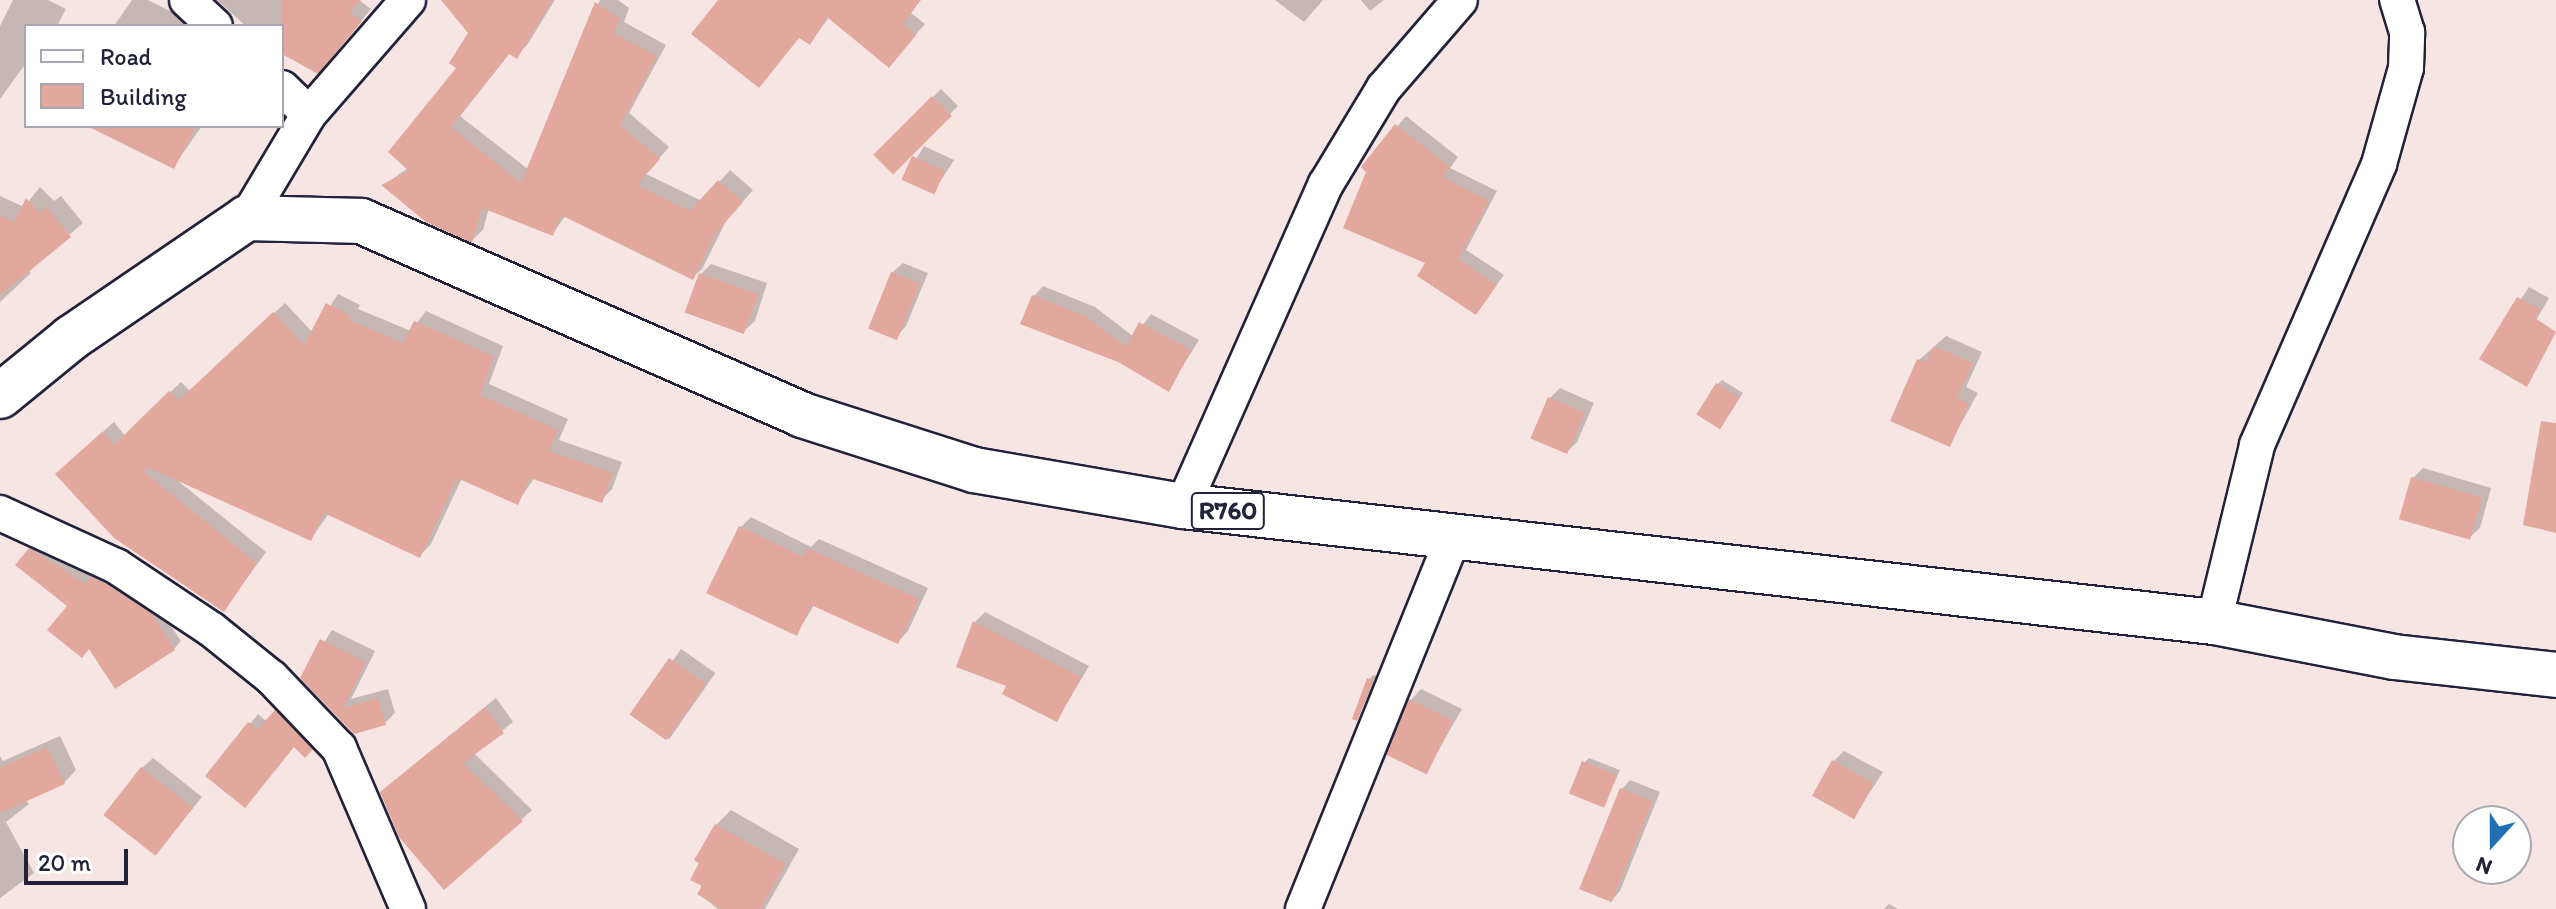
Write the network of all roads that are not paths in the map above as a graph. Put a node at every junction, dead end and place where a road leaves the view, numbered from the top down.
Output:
1 (187, 0) edge
2 (408, 0) edge
3 (1460, 0) edge
4 (2397, 0) edge
5 (213, 24) edge
6 (284, 90) edge
7 (309, 114) junction
8 (247, 218) junction
9 (0, 396) edge
10 (1183, 506) junction
11 (0, 513) edge
12 (1453, 537) junction
13 (2214, 622) junction
14 (2556, 675) edge
15 (408, 909) edge
16 (1303, 909) edge

1 - 5 street
2 - 7 street
3 - 10 street
4 - 13 street
6 - 7 street
7 - 8 street
8 - 9 main road
8 - 10 main road, R760
10 - 12 main road, R760
11 - 15 street
12 - 13 main road, R760
12 - 16 street
13 - 14 main road, R760

